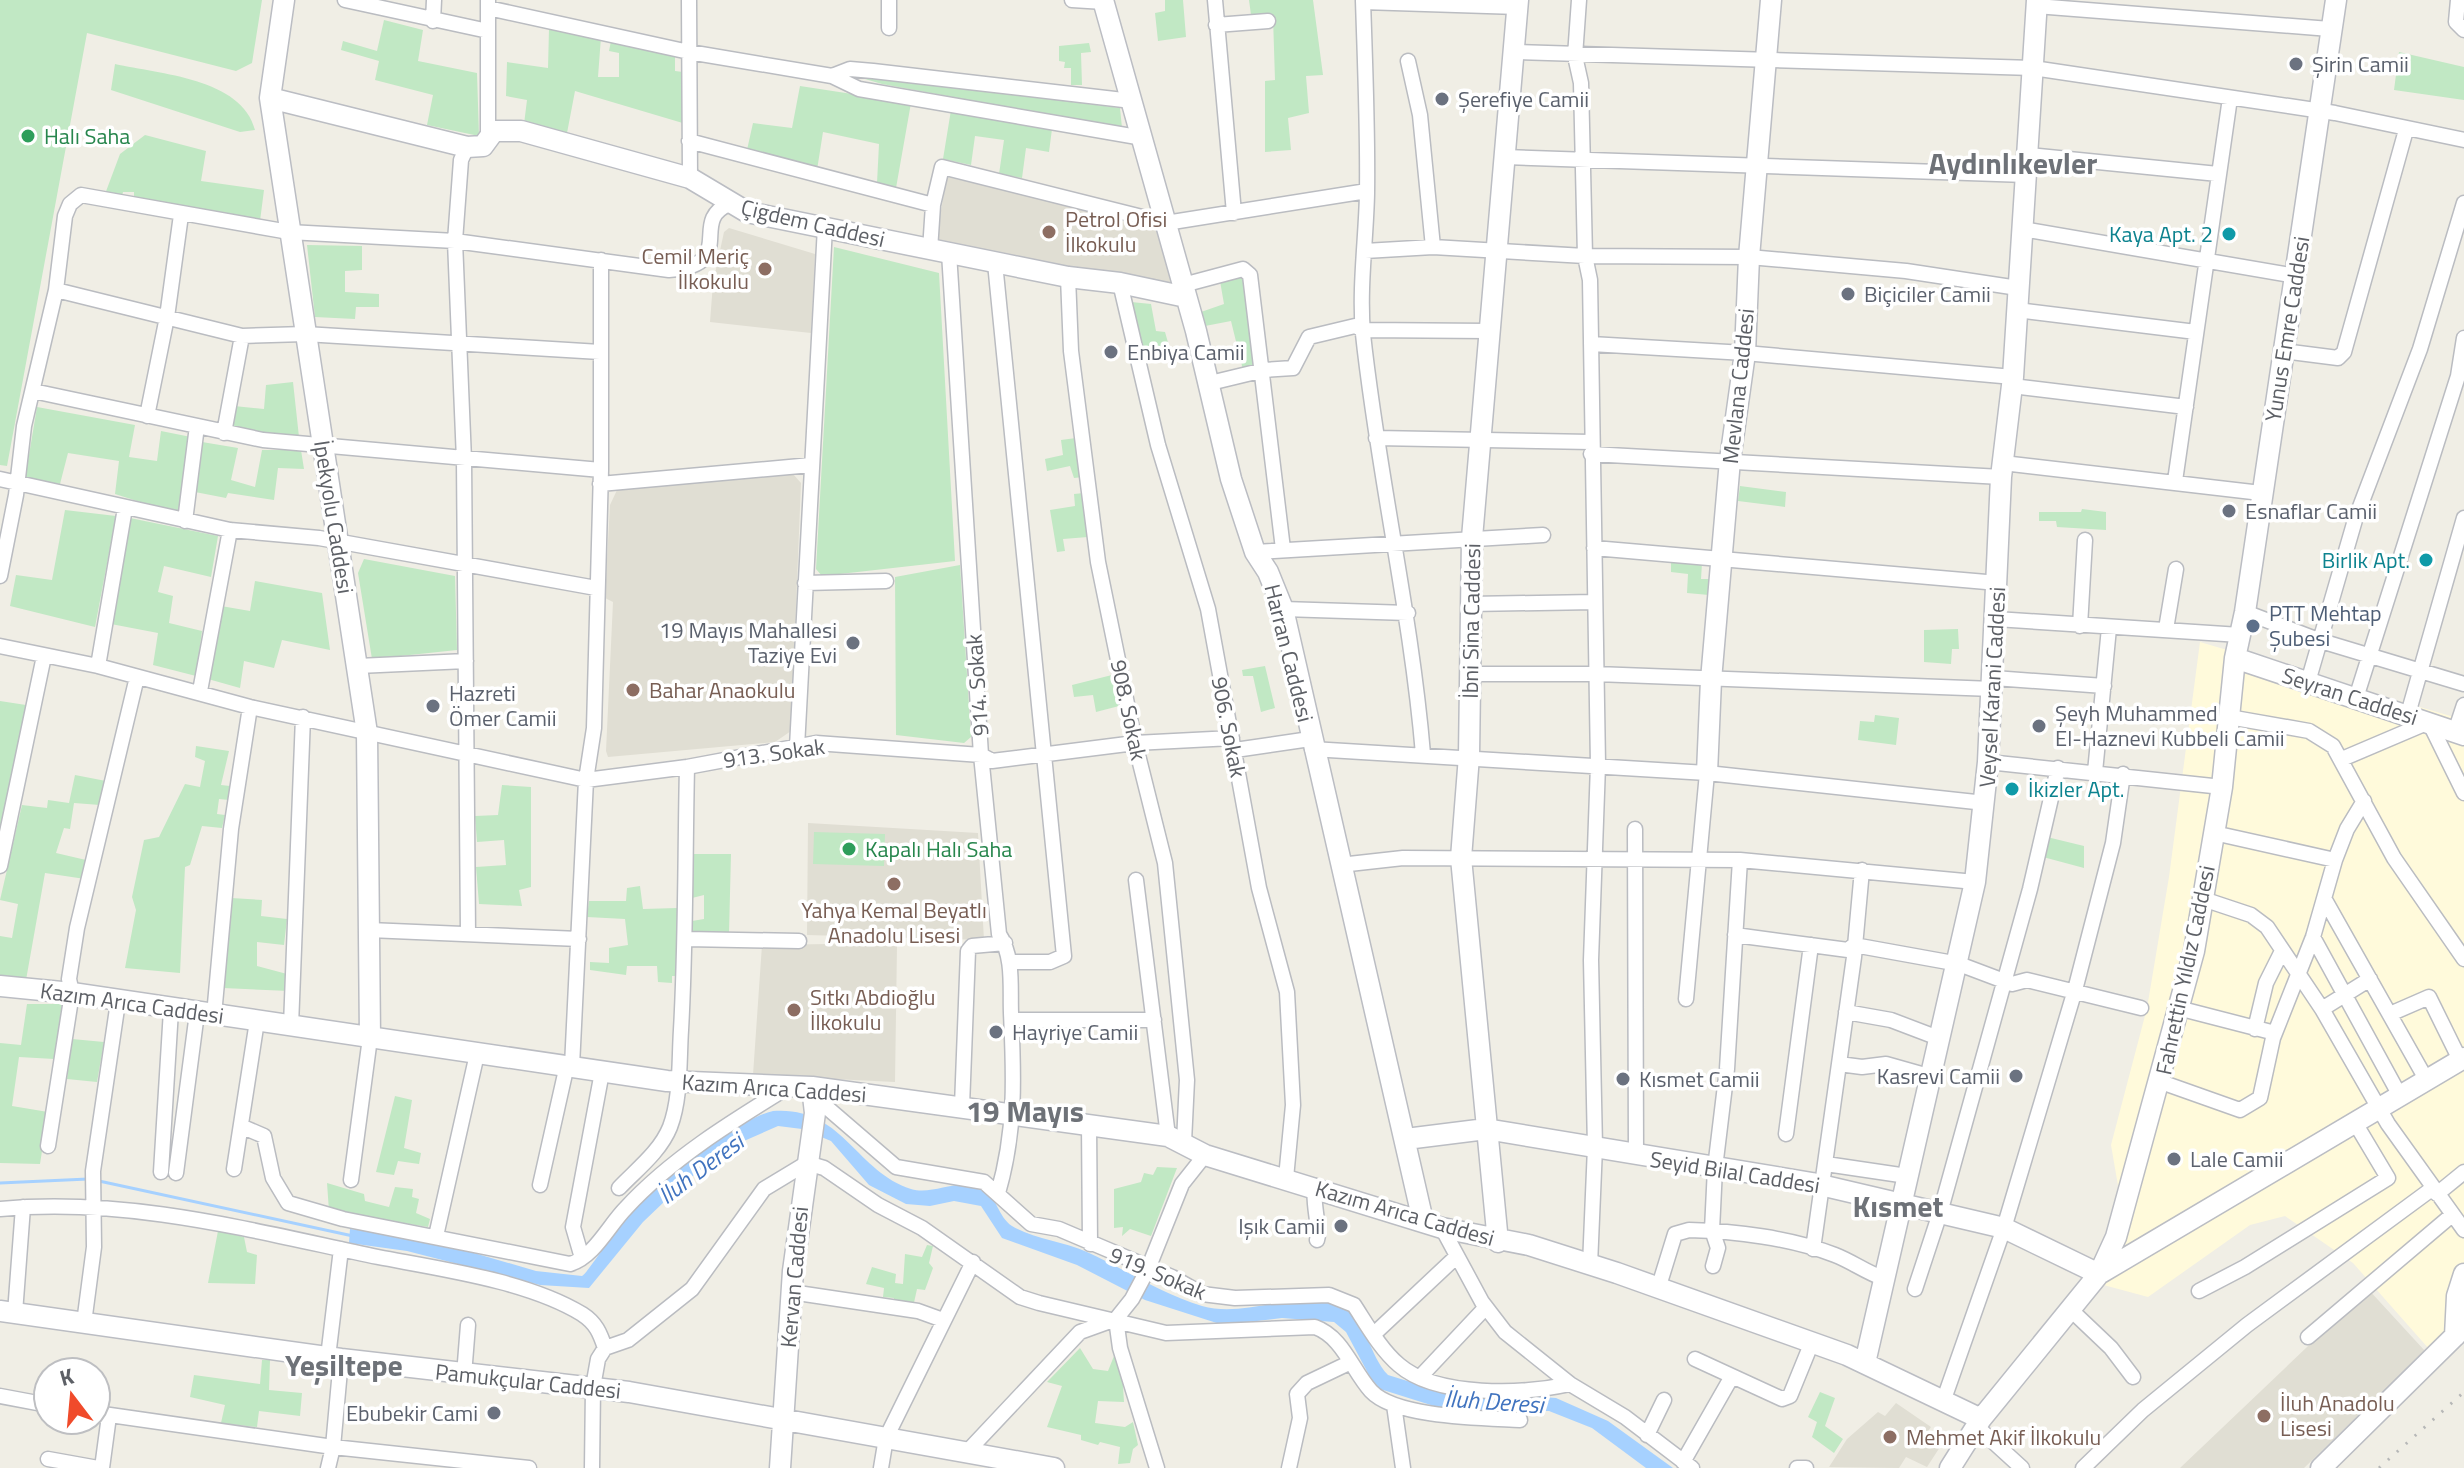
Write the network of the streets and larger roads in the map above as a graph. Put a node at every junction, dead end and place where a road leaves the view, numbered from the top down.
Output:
1 (284, 0) edge
2 (345, 0) edge
3 (434, 0) edge
4 (689, 0) edge
5 (889, 0) edge
6 (1072, 0) edge
7 (1215, 0) edge
8 (1579, 0) edge
9 (1771, 0) edge
10 (2336, 0) edge
11 (2458, 0) edge
12 (1104, 1) edge
13 (1363, 1) edge
14 (1518, 3) edge
15 (2036, 3) edge
16 (488, 4) edge
17 (433, 21) junction
18 (1268, 21) dead end
19 (1216, 25) junction
20 (889, 28) dead end
21 (2330, 29) junction
22 (2464, 30) edge
23 (488, 31) junction
24 (689, 52) junction
25 (1514, 52) junction
26 (1575, 56) junction
27 (1765, 60) junction
28 (1408, 61) dead end
29 (2033, 68) junction
30 (832, 76) junction
31 (270, 98) junction
32 (2230, 98) junction
33 (1132, 101) junction
34 (2319, 112) junction
35 (2406, 130) junction
36 (488, 134) junction
37 (1143, 138) junction
38 (2464, 140) edge
39 (689, 141) junction
40 (467, 147) junction
41 (1505, 157) junction
42 (1585, 161) junction
43 (2027, 165) junction
44 (1756, 167) junction
45 (2218, 174) junction
46 (690, 178) junction
47 (1367, 191) junction
48 (2464, 203) edge
49 (730, 204) junction
50 (933, 205) junction
51 (1234, 213) junction
52 (181, 215) junction
53 (1166, 223) junction
54 (825, 227) junction
55 (2022, 229) junction
56 (289, 232) junction
57 (455, 241) junction
58 (1433, 247) junction
59 (1498, 250) junction
60 (1365, 251) junction
61 (939, 252) junction
62 (1585, 256) junction
63 (1749, 257) junction
64 (601, 260) junction
65 (2206, 261) junction
66 (995, 263) junction
67 (2296, 276) junction
68 (1068, 277) junction
69 (1120, 283) junction
70 (2018, 288) junction
71 (56, 290) junction
72 (1185, 291) junction
73 (2017, 310) junction
74 (167, 317) junction
75 (1363, 330) junction
76 (1489, 331) junction
77 (2196, 332) junction
78 (305, 334) junction
79 (242, 336) junction
80 (2464, 338) edge
81 (458, 342) junction
82 (1591, 344) junction
83 (2283, 351) junction
84 (600, 352) junction
85 (1745, 353) junction
86 (1264, 370) junction
87 (2013, 382) junction
88 (1206, 384) junction
89 (33, 391) junction
90 (2186, 407) junction
91 (147, 416) junction
92 (197, 426) junction
93 (224, 433) junction
94 (1376, 438) junction
95 (1482, 439) junction
96 (322, 443) junction
97 (1591, 448) junction
98 (464, 460) junction
99 (1730, 460) junction
100 (811, 465) junction
101 (2002, 470) junction
102 (601, 477) junction
103 (0, 479) edge
104 (2175, 481) junction
105 (16, 483) junction
106 (2261, 493) junction
107 (125, 508) junction
108 (2464, 518) edge
109 (185, 521) junction
110 (230, 530) junction
111 (1543, 535) dead end
112 (1472, 538) junction
113 (2085, 540) dead end
114 (1395, 542) junction
115 (339, 543) junction
116 (1594, 548) junction
117 (1283, 549) junction
118 (1255, 552) junction
119 (1722, 558) junction
120 (464, 565) junction
121 (2176, 569) dead end
122 (0, 576) edge
123 (886, 581) dead end
124 (805, 583) junction
125 (1998, 583) junction
126 (596, 588) junction
127 (1595, 602) junction
128 (1470, 604) junction
129 (1283, 609) junction
130 (2245, 612) junction
131 (1408, 613) junction
132 (1996, 619) junction
133 (2080, 626) junction
134 (2109, 628) junction
135 (2166, 629) junction
136 (2240, 635) junction
137 (2321, 641) junction
138 (0, 646) edge
139 (2370, 655) junction
140 (44, 656) junction
141 (2235, 658) junction
142 (466, 661) junction
143 (98, 666) junction
144 (358, 666) junction
145 (2421, 670) junction
146 (1470, 674) junction
147 (1596, 674) junction
148 (137, 677) junction
149 (1711, 680) junction
150 (2308, 682) junction
151 (1993, 684) junction
152 (2464, 684) edge
153 (2104, 686) junction
154 (200, 691) junction
155 (2356, 698) junction
156 (2464, 705) edge
157 (250, 707) junction
158 (2408, 714) junction
159 (303, 717) junction
160 (2229, 717) junction
161 (2429, 722) junction
162 (367, 733) junction
163 (2460, 733) edge
164 (1135, 743) junction
165 (1234, 744) junction
166 (1311, 744) junction
167 (797, 747) junction
168 (469, 753) junction
169 (1423, 754) junction
170 (981, 755) junction
171 (1044, 755) junction
172 (1469, 756) junction
173 (2342, 759) junction
174 (1988, 762) junction
175 (1598, 765) junction
176 (687, 767) junction
177 (2058, 768) junction
178 (2095, 772) junction
179 (1707, 773) junction
180 (2123, 774) junction
181 (586, 780) junction
182 (2222, 787) junction
183 (2464, 793) edge
184 (2364, 801) junction
185 (1985, 803) junction
186 (1635, 829) dead end
187 (2214, 833) junction
188 (1461, 858) junction
189 (1593, 859) junction
190 (1740, 860) junction
191 (2335, 860) junction
192 (1634, 861) junction
193 (1700, 862) junction
194 (1340, 865) junction
195 (0, 866) edge
196 (1862, 870) junction
197 (1136, 880) dead end
198 (1975, 882) junction
199 (2325, 900) junction
200 (2212, 901) junction
201 (369, 930) junction
202 (468, 934) junction
203 (1735, 935) junction
204 (2313, 937) junction
205 (579, 939) junction
206 (686, 939) junction
207 (799, 941) dead end
208 (1005, 943) junction
209 (1811, 945) junction
210 (1854, 945) junction
211 (2282, 951) junction
212 (2463, 953) edge
213 (1009, 962) junction
214 (1959, 964) junction
215 (2298, 974) junction
216 (2370, 979) junction
217 (2002, 981) junction
218 (0, 986) edge
219 (2075, 990) junction
220 (72, 993) junction
221 (2345, 995) junction
222 (1686, 999) dead end
223 (118, 1002) junction
224 (2141, 1008) dead end
225 (2178, 1008) junction
226 (2322, 1009) junction
227 (171, 1010) junction
228 (1846, 1012) junction
229 (206, 1014) junction
230 (2390, 1014) junction
231 (1012, 1020) junction
232 (1154, 1020) junction
233 (257, 1021) junction
234 (291, 1026) junction
235 (2255, 1029) junction
236 (2275, 1033) junction
237 (370, 1038) junction
238 (1941, 1039) junction
239 (477, 1054) junction
240 (2462, 1059) edge
241 (1839, 1064) junction
242 (569, 1066) junction
243 (602, 1072) junction
244 (1932, 1077) junction
245 (2426, 1079) junction
246 (678, 1082) junction
247 (2161, 1082) junction
248 (790, 1086) junction
249 (812, 1087) junction
250 (2399, 1094) junction
251 (2380, 1105) junction
252 (962, 1106) junction
253 (1011, 1113) junction
254 (2354, 1121) junction
255 (1089, 1124) junction
256 (243, 1127) junction
257 (1486, 1129) junction
258 (1786, 1134) dead end
259 (1176, 1139) junction
260 (1406, 1139) junction
261 (48, 1146) dead end
262 (1595, 1147) junction
263 (809, 1155) junction
264 (1205, 1155) junction
265 (1636, 1156) junction
266 (1826, 1164) junction
267 (1715, 1168) junction
268 (234, 1169) dead end
269 (161, 1172) dead end
270 (2464, 1172) edge
271 (176, 1173) dead end
272 (1907, 1176) junction
273 (1286, 1178) junction
274 (351, 1180) dead end
275 (1415, 1183) junction
276 (540, 1185) dead end
277 (1823, 1185) junction
278 (1315, 1186) junction
279 (619, 1188) dead end
280 (2435, 1191) junction
281 (998, 1193) junction
282 (94, 1200) junction
283 (1900, 1202) junction
284 (23, 1207) junction
285 (1381, 1208) junction
286 (0, 1209) edge
287 (1940, 1213) junction
288 (2452, 1215) junction
289 (1433, 1225) junction
290 (2004, 1228) junction
291 (1712, 1230) junction
292 (2464, 1230) edge
293 (436, 1236) junction
294 (1317, 1240) dead end
295 (1498, 1242) junction
296 (1090, 1244) junction
297 (341, 1249) junction
298 (1813, 1249) junction
299 (1457, 1256) junction
300 (582, 1258) junction
301 (973, 1262) junction
302 (1590, 1265) junction
303 (1713, 1266) dead end
304 (1146, 1272) junction
305 (2099, 1274) junction
306 (2464, 1274) edge
307 (1885, 1279) junction
308 (1658, 1289) junction
309 (1915, 1289) dead end
310 (2199, 1291) dead end
311 (791, 1292) junction
312 (1486, 1307) junction
313 (2071, 1310) junction
314 (8, 1312) edge
315 (1116, 1319) junction
316 (943, 1320) junction
317 (84, 1323) junction
318 (468, 1325) dead end
319 (2460, 1331) edge
320 (1374, 1334) junction
321 (2308, 1337) dead end
322 (1812, 1342) junction
323 (605, 1348) junction
324 (334, 1358) junction
325 (1695, 1359) dead end
326 (1351, 1362) junction
327 (1865, 1363) junction
328 (464, 1375) junction
329 (1421, 1376) junction
330 (2133, 1377) dead end
331 (1731, 1378) junction
332 (1570, 1384) junction
333 (593, 1387) junction
334 (0, 1396) edge
335 (1944, 1399) junction
336 (1664, 1400) dead end
337 (32, 1402) edge
338 (1394, 1405) junction
339 (112, 1415) edge
340 (784, 1417) junction
341 (1520, 1420) dead end
342 (1977, 1425) junction
343 (1647, 1435) junction
344 (101, 1436) edge
345 (886, 1438) junction
346 (333, 1447) junction
347 (966, 1453) junction
348 (48, 1459) dead end
349 (1688, 1465) edge
350 (494, 1466) edge
351 (100, 1468) edge
352 (328, 1468) edge
353 (529, 1468) edge
354 (592, 1468) edge
355 (780, 1468) edge
356 (881, 1468) edge
357 (1054, 1468) edge
358 (1157, 1468) edge
359 (1289, 1468) edge
360 (1403, 1468) edge
361 (1797, 1468) edge
362 (1806, 1468) edge
363 (1950, 1468) edge
364 (2022, 1468) edge
365 (2083, 1468) edge
366 (2321, 1468) edge

1 - 31 street, İpekyolu Caddesi
2 - 17 street
3 - 17 street
4 - 24 street
5 - 20 street
6 - 12 street
7 - 19 street
8 - 26 street
9 - 27 street, Mevlana Caddesi
10 - 21 street, Yunus Emre Caddesi
11 - 22 street
12 - 33 street, Harran Caddesi
13 - 14 street
13 - 47 street
14 - 25 street, İbni Sina Caddesi
15 - 21 street
15 - 29 street, Veysel Karani Caddesi
16 - 23 street
16 - 24 street
17 - 23 street
18 - 19 street
19 - 51 street
21 - 34 street, Yunus Emre Caddesi
23 - 36 street
24 - 30 street
24 - 39 street
25 - 26 street
25 - 41 street, İbni Sina Caddesi
26 - 27 street
26 - 42 street
27 - 29 street
27 - 44 street, Mevlana Caddesi
28 - 58 street
29 - 32 street
29 - 43 street, Veysel Karani Caddesi
30 - 33 street
30 - 37 street
31 - 40 street
31 - 56 street, İpekyolu Caddesi
32 - 34 street
32 - 45 street
33 - 37 street, Harran Caddesi
34 - 35 street
34 - 67 street, Yunus Emre Caddesi
35 - 38 street
35 - 83 street
36 - 40 street, Çigdem Caddesi
36 - 46 street, Çigdem Caddesi
37 - 53 street, Harran Caddesi
39 - 46 street
39 - 50 street
40 - 57 street
41 - 42 street
41 - 59 street, İbni Sina Caddesi
42 - 44 street
42 - 62 street
43 - 44 street
43 - 45 street
43 - 55 street, Veysel Karani Caddesi
44 - 63 street, Mevlana Caddesi
45 - 65 street
46 - 49 street, Çigdem Caddesi
47 - 51 street
47 - 60 street
48 - 137 street
49 - 54 street, Çigdem Caddesi
49 - 64 street
50 - 53 street, 914. Sokak
50 - 61 street, 914. Sokak
51 - 53 street
52 - 56 street
52 - 71 street
52 - 74 street
53 - 72 street, Harran Caddesi
54 - 61 street, Çigdem Caddesi
54 - 100 street
55 - 65 street
55 - 70 street, Veysel Karani Caddesi
56 - 57 street
56 - 78 street, İpekyolu Caddesi
57 - 64 street
57 - 81 street
58 - 59 street
58 - 60 street
59 - 62 street
59 - 76 street, İbni Sina Caddesi
60 - 75 street
61 - 66 street, Çigdem Caddesi
61 - 170 street, 914. Sokak
62 - 63 street
62 - 82 street
63 - 70 street
63 - 85 street, Mevlana Caddesi
64 - 84 street
65 - 67 street
65 - 77 street
66 - 68 street, Çigdem Caddesi
66 - 171 street
67 - 83 street, Yunus Emre Caddesi
68 - 69 street, Çigdem Caddesi
68 - 164 street, 908. Sokak
69 - 72 street, Çigdem Caddesi
69 - 165 street, 906. Sokak
70 - 73 street, Veysel Karani Caddesi
71 - 74 street
71 - 89 street
72 - 86 street
72 - 88 street, Harran Caddesi
73 - 77 street
73 - 87 street, Veysel Karani Caddesi
74 - 79 street
74 - 91 street
75 - 76 street
75 - 86 street
75 - 94 street
76 - 95 street, İbni Sina Caddesi
77 - 90 street
78 - 79 street
78 - 81 street
78 - 96 street, İpekyolu Caddesi
79 - 93 street
80 - 139 street
81 - 84 street
81 - 98 street
82 - 85 street
82 - 97 street
83 - 106 street, Yunus Emre Caddesi
84 - 102 street
85 - 87 street
85 - 99 street, Mevlana Caddesi
86 - 88 street
86 - 117 street
87 - 90 street
87 - 101 street, Veysel Karani Caddesi
88 - 118 street, Harran Caddesi
89 - 91 street
89 - 105 street
90 - 104 street
91 - 92 street
92 - 93 street
92 - 109 street
93 - 96 street
94 - 95 street
94 - 114 street
95 - 97 street
95 - 112 street, İbni Sina Caddesi
96 - 98 street
96 - 115 street, İpekyolu Caddesi
97 - 99 street
97 - 116 street
98 - 102 street
98 - 120 street
99 - 101 street
99 - 119 street, Mevlana Caddesi
100 - 102 street
100 - 124 street
101 - 104 street
101 - 125 street, Veysel Karani Caddesi
102 - 126 street
103 - 105 street
104 - 106 street
105 - 107 street
105 - 122 street
106 - 130 street, Yunus Emre Caddesi
107 - 109 street
107 - 143 street
108 - 145 street
109 - 110 street
110 - 115 street
110 - 154 street
111 - 112 street
112 - 114 street
112 - 128 street, İbni Sina Caddesi
113 - 133 street
114 - 117 street
114 - 131 street
115 - 120 street
115 - 144 street, İpekyolu Caddesi
116 - 119 street
116 - 127 street
117 - 118 street
118 - 129 street, Harran Caddesi
119 - 125 street
119 - 149 street, Mevlana Caddesi
120 - 126 street
120 - 142 street
121 - 135 street
123 - 124 street
124 - 167 street
125 - 132 street, Veysel Karani Caddesi
126 - 181 street
127 - 128 street
127 - 147 street
128 - 146 street, İbni Sina Caddesi
129 - 131 street
129 - 166 street, Harran Caddesi
130 - 136 street, Yunus Emre Caddesi
130 - 137 street
131 - 169 street
132 - 133 street
132 - 151 street, Veysel Karani Caddesi
133 - 134 street
134 - 135 street
134 - 153 street
135 - 136 street
136 - 141 street, Yunus Emre Caddesi
137 - 139 street
137 - 150 street
138 - 140 street, 913. Sokak
139 - 145 street
139 - 155 street
140 - 143 street, 913. Sokak
140 - 195 street
141 - 150 street, Seyran Caddesi
141 - 160 street, Fahrettin Yıldız Caddesi
142 - 144 street
142 - 168 street
143 - 148 street, 913. Sokak
144 - 162 street, İpekyolu Caddesi
145 - 152 street
145 - 158 street
146 - 147 street
146 - 172 street, İbni Sina Caddesi
147 - 149 street
147 - 175 street
148 - 154 street, 913. Sokak
148 - 220 street
149 - 151 street
149 - 179 street, Mevlana Caddesi
150 - 155 street, Seyran Caddesi
151 - 153 street
151 - 174 street, Veysel Karani Caddesi
153 - 178 street
154 - 157 street, 913. Sokak
155 - 158 street, Seyran Caddesi
156 - 163 street
157 - 159 street, 913. Sokak
157 - 229 street
158 - 161 street, Seyran Caddesi
159 - 162 street, 913. Sokak
159 - 234 street
160 - 173 street
160 - 182 street, Fahrettin Yıldız Caddesi
161 - 163 street, Seyran Caddesi
161 - 173 street
161 - 183 street
162 - 168 street, 913. Sokak
162 - 201 street, İpekyolu Caddesi
164 - 165 street, 913. Sokak
164 - 171 street, 913. Sokak
164 - 259 street, 908. Sokak
165 - 166 street, 913. Sokak
165 - 273 street, 906. Sokak
166 - 169 street, 913. Sokak
166 - 194 street, Harran Caddesi
167 - 170 street, 913. Sokak
167 - 176 street, 913. Sokak
168 - 181 street, 913. Sokak
168 - 202 street
169 - 172 street, 913. Sokak
170 - 171 street, 913. Sokak
170 - 208 street, 914. Sokak
171 - 213 street
172 - 175 street, 913. Sokak
172 - 188 street, İbni Sina Caddesi
173 - 184 street
174 - 177 street
174 - 185 street, Veysel Karani Caddesi
175 - 179 street, 913. Sokak
175 - 189 street
176 - 181 street, 913. Sokak
176 - 206 street
177 - 178 street
177 - 217 street
178 - 180 street
179 - 185 street, 913. Sokak
179 - 193 street
180 - 182 street
180 - 219 street
181 - 205 street
182 - 187 street, Fahrettin Yıldız Caddesi
184 - 191 street
184 - 212 street
185 - 198 street, Veysel Karani Caddesi
186 - 192 street
187 - 191 street
187 - 200 street, Fahrettin Yıldız Caddesi
188 - 189 street
188 - 194 street
188 - 257 street, İbni Sina Caddesi
189 - 192 street
189 - 262 street
190 - 193 street
190 - 196 street
190 - 203 street
191 - 199 street
192 - 193 street
192 - 265 street
193 - 222 street
194 - 260 street, Harran Caddesi
196 - 198 street
196 - 210 street
197 - 232 street
198 - 214 street, Veysel Karani Caddesi
199 - 204 street
199 - 216 street
200 - 211 street
200 - 225 street, Fahrettin Yıldız Caddesi
201 - 202 street
201 - 237 street, İpekyolu Caddesi
202 - 205 street
203 - 209 street
203 - 267 street
204 - 215 street
204 - 221 street
205 - 242 street
206 - 207 street
206 - 246 street
208 - 213 street, 914. Sokak
208 - 252 street
209 - 210 street
209 - 258 street
210 - 214 street
210 - 228 street
211 - 215 street
211 - 235 street
213 - 231 street, 914. Sokak
214 - 217 street
214 - 238 street, Veysel Karani Caddesi
215 - 226 street
215 - 236 street
216 - 221 street
216 - 230 street
217 - 219 street
217 - 287 street
218 - 220 street, Kazım Arıca Caddesi
219 - 224 street
219 - 290 street
220 - 223 street, Kazım Arıca Caddesi
220 - 261 street
221 - 226 street
221 - 250 street
223 - 227 street, Kazım Arıca Caddesi
223 - 282 street
225 - 235 street
225 - 247 street, Fahrettin Yıldız Caddesi
226 - 251 street
227 - 229 street, Kazım Arıca Caddesi
227 - 269 street
228 - 238 street
228 - 241 street
229 - 233 street, Kazım Arıca Caddesi
229 - 271 street
230 - 240 street
230 - 245 street
231 - 232 street
231 - 253 street, 914. Sokak
232 - 259 street
233 - 234 street, Kazım Arıca Caddesi
233 - 256 street
234 - 237 street, Kazım Arıca Caddesi
235 - 236 street
236 - 247 street
237 - 239 street, Kazım Arıca Caddesi
237 - 274 street
238 - 244 street, Veysel Karani Caddesi
239 - 242 street, Kazım Arıca Caddesi
239 - 293 street
240 - 245 street
241 - 244 street
241 - 266 street
242 - 243 street, Kazım Arıca Caddesi
242 - 276 street
243 - 246 street, Kazım Arıca Caddesi
243 - 300 street
244 - 272 street, Veysel Karani Caddesi
245 - 250 street
246 - 248 street, Kazım Arıca Caddesi
246 - 279 street
247 - 305 street, Fahrettin Yıldız Caddesi
248 - 249 street, Kazım Arıca Caddesi
248 - 300 street
249 - 252 street, Kazım Arıca Caddesi
249 - 263 street, Kervan Caddesi
249 - 281 street, 919. Sokak
250 - 251 street
251 - 254 street
251 - 280 street
252 - 253 street, Kazım Arıca Caddesi
253 - 255 street, Kazım Arıca Caddesi
253 - 281 street, 914. Sokak
254 - 305 street
254 - 310 street
255 - 259 street, Kazım Arıca Caddesi
255 - 296 street
256 - 268 street
256 - 293 street
257 - 260 street, Seyid Bilal Caddesi
257 - 262 street, Seyid Bilal Caddesi
257 - 295 street, İbni Sina Caddesi
259 - 264 street, Kazım Arıca Caddesi
260 - 275 street, Harran Caddesi
262 - 265 street, Seyid Bilal Caddesi
262 - 302 street
263 - 301 street
263 - 311 street, Kervan Caddesi
263 - 323 street
264 - 273 street, Kazım Arıca Caddesi
264 - 304 street
265 - 267 street, Seyid Bilal Caddesi
266 - 272 street
266 - 277 street
267 - 277 street, Seyid Bilal Caddesi
267 - 291 street
270 - 280 street
272 - 283 street, Veysel Karani Caddesi
273 - 278 street, Kazım Arıca Caddesi
275 - 285 street
275 - 289 street, Harran Caddesi
277 - 283 street, Seyid Bilal Caddesi
277 - 298 street
278 - 285 street, Kazım Arıca Caddesi
278 - 294 street
280 - 288 street
280 - 365 street
281 - 296 street, 919. Sokak
282 - 284 street
282 - 297 street
282 - 317 street
283 - 287 street, Seyid Bilal Caddesi
283 - 307 street, Veysel Karani Caddesi
284 - 286 street
284 - 314 street
285 - 289 street, Kazım Arıca Caddesi
287 - 290 street, Seyid Bilal Caddesi
287 - 309 street
288 - 292 street
288 - 321 street
289 - 295 street, Kazım Arıca Caddesi
289 - 299 street
290 - 305 street, Seyid Bilal Caddesi
290 - 335 street
291 - 298 street
291 - 303 street
291 - 308 street
293 - 300 street
295 - 302 street, Kazım Arıca Caddesi
296 - 304 street, 919. Sokak
297 - 323 street
297 - 324 street
298 - 307 street
299 - 312 street
299 - 320 street
301 - 315 street
301 - 316 street
302 - 308 street, Kazım Arıca Caddesi
304 - 315 street
304 - 320 street, 919. Sokak
305 - 313 street
306 - 319 street
307 - 327 street, Veysel Karani Caddesi
308 - 322 street, Kazım Arıca Caddesi
311 - 316 street
311 - 340 street, Kervan Caddesi
312 - 329 street
312 - 332 street
313 - 330 street
313 - 342 street
314 - 317 street, Pamukçular Caddesi
315 - 326 street
315 - 347 street
315 - 358 street
316 - 345 street
317 - 324 street, Pamukçular Caddesi
318 - 328 street
319 - 366 street
320 - 329 street, 919. Sokak
322 - 327 street, Kazım Arıca Caddesi
322 - 331 street
323 - 333 street
324 - 328 street, Pamukçular Caddesi
324 - 346 street
325 - 331 street
326 - 338 street
326 - 359 street
327 - 335 street, Kazım Arıca Caddesi
328 - 333 street, Pamukçular Caddesi
329 - 332 street, 919. Sokak
331 - 349 street
332 - 343 street
333 - 340 street, Pamukçular Caddesi
333 - 354 street
334 - 337 street
335 - 342 street, Kazım Arıca Caddesi
336 - 343 street
338 - 341 street
338 - 360 street
339 - 346 street
340 - 345 street, Pamukçular Caddesi
340 - 355 street, Kervan Caddesi
342 - 363 street
342 - 364 street
343 - 349 street
344 - 351 street
345 - 347 street, Pamukçular Caddesi
345 - 356 street
346 - 350 street
346 - 352 street
347 - 357 street, Pamukçular Caddesi
348 - 351 street
350 - 353 street
361 - 362 street

